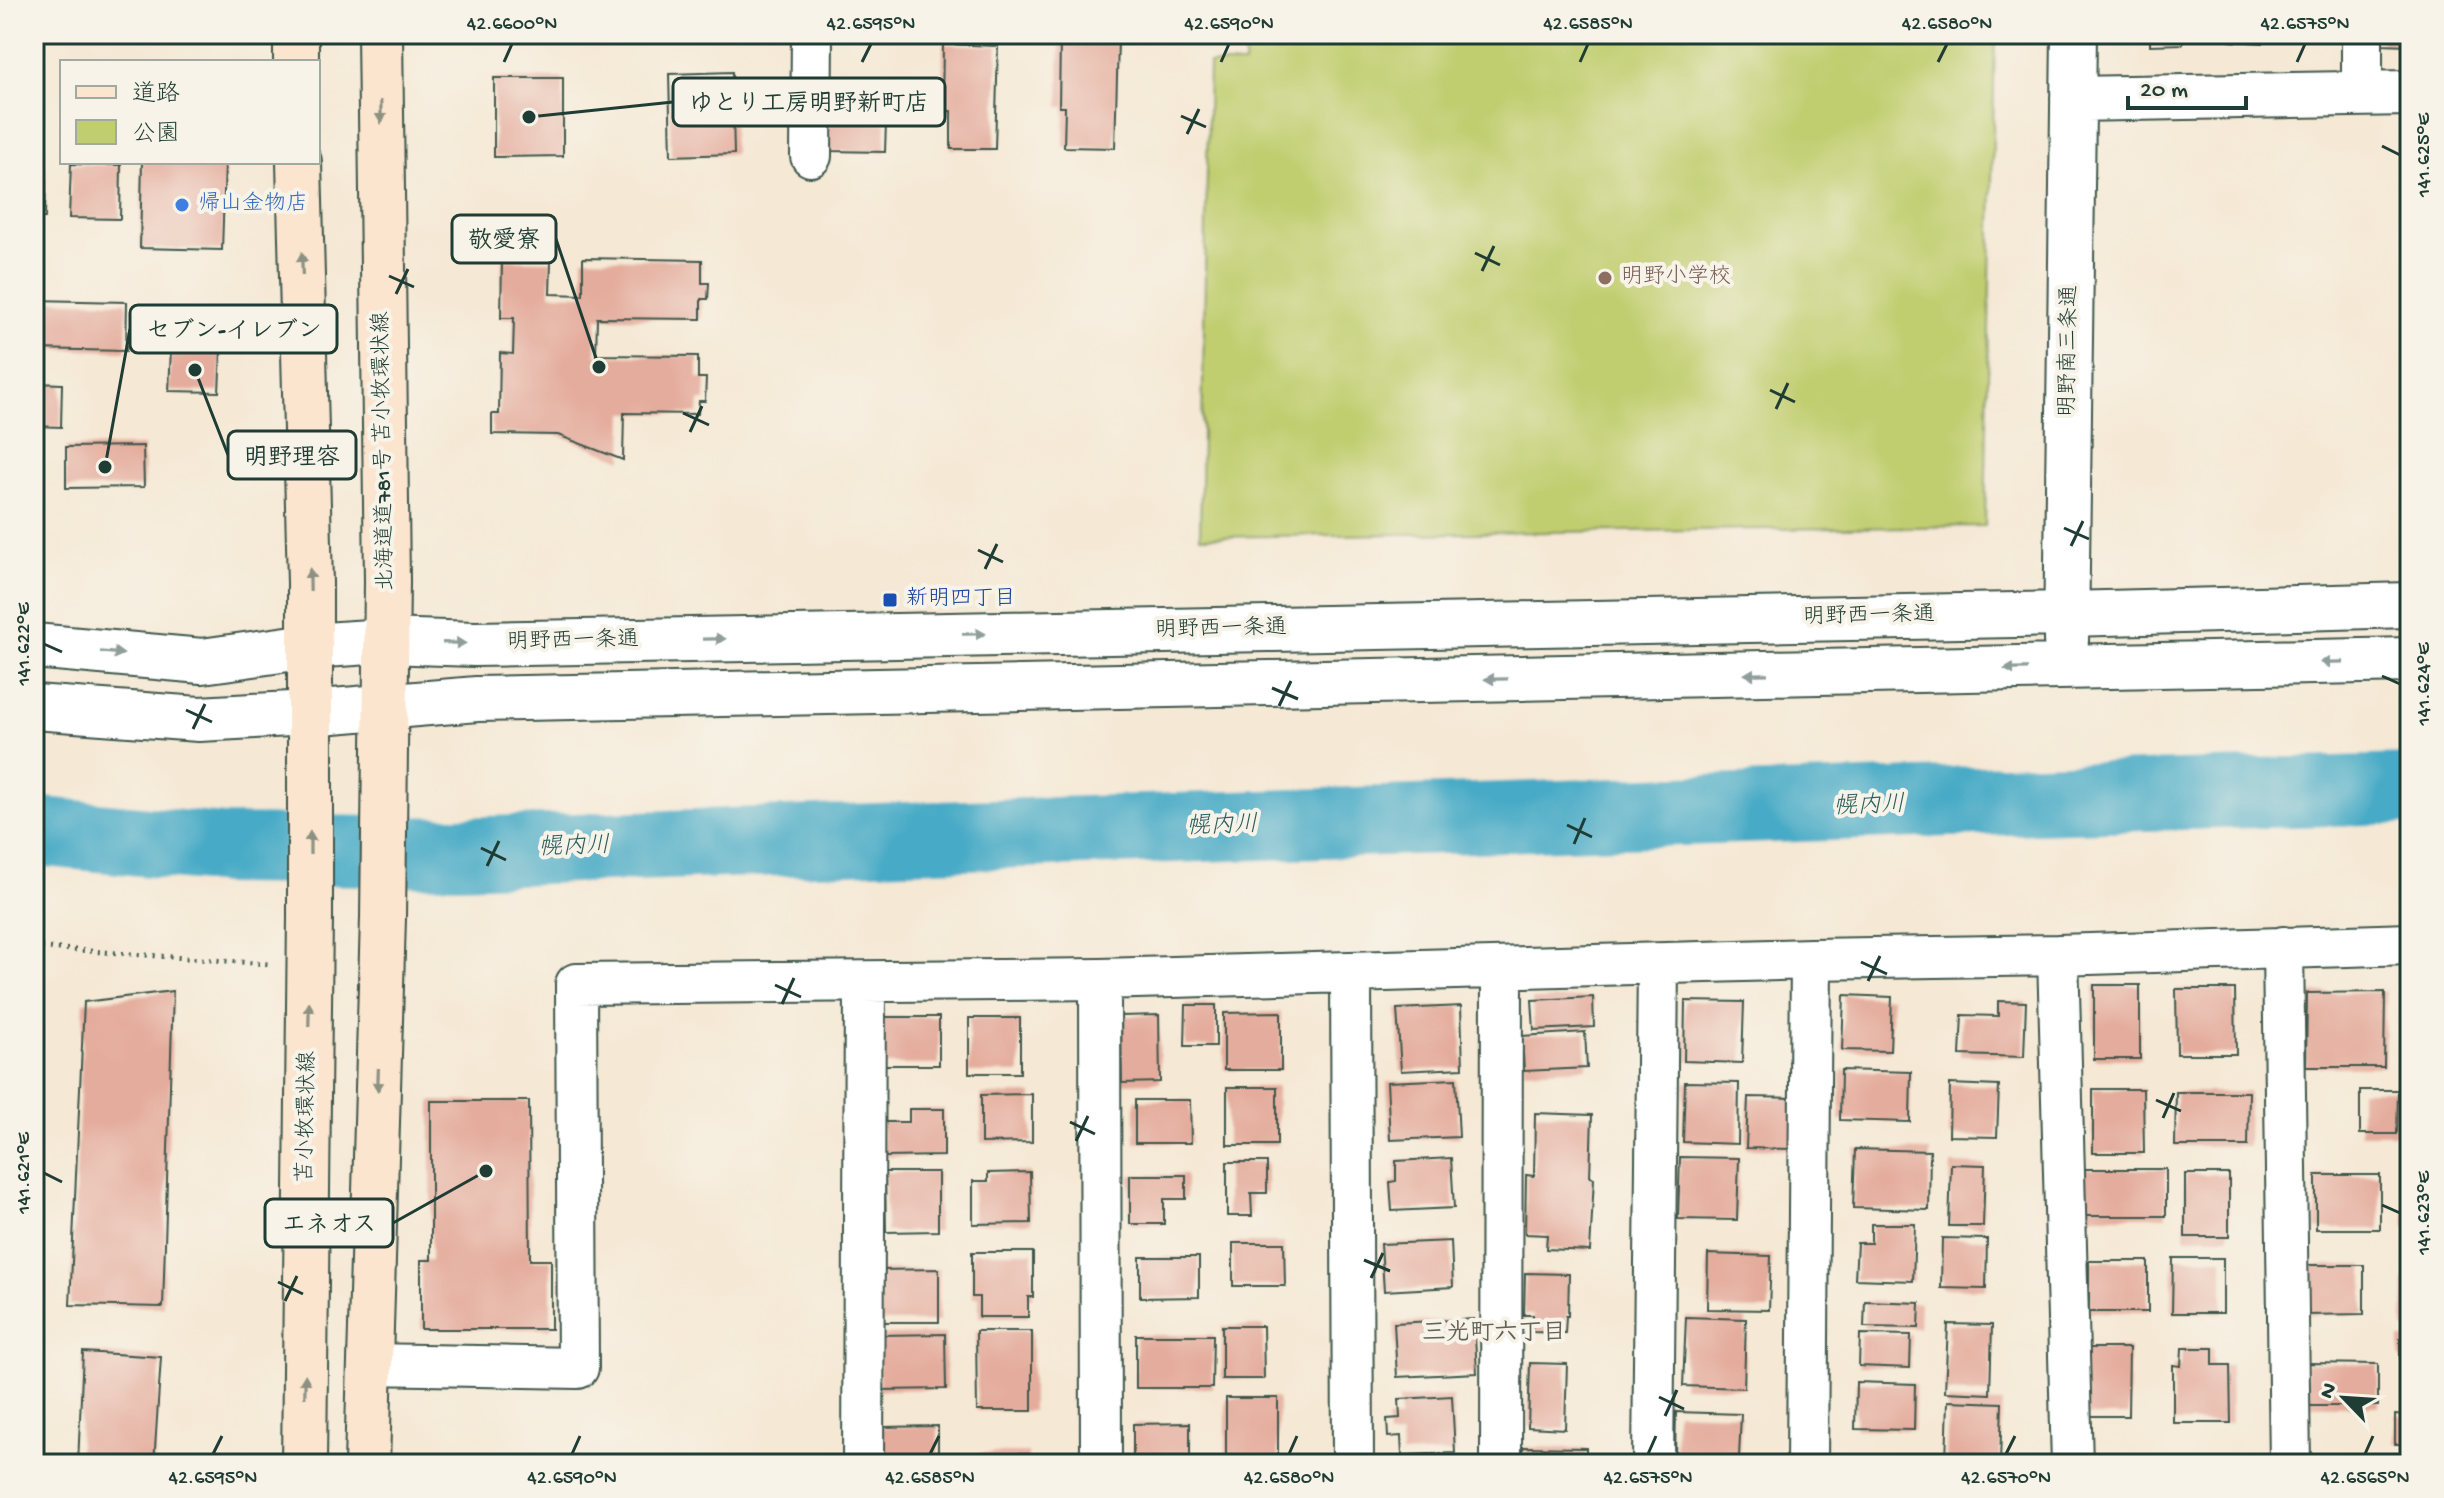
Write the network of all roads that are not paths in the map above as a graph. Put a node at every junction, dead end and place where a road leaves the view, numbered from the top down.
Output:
1 (296, 34) edge
2 (380, 34) edge
3 (812, 34) edge
4 (2074, 34) edge
5 (2362, 34) edge
6 (296, 60) edge
7 (2410, 93) edge
8 (2362, 95) junction
9 (2073, 99) junction
10 (811, 156) dead end
11 (299, 164) edge
12 (2410, 605) edge
13 (2067, 614) junction
14 (385, 641) junction
15 (34, 646) edge
16 (309, 646) junction
17 (2410, 660) edge
18 (2066, 668) junction
19 (384, 706) junction
20 (34, 707) edge
21 (309, 713) junction
22 (2410, 944) edge
23 (2283, 947) junction
24 (2058, 955) junction
25 (1811, 959) junction
26 (1658, 964) junction
27 (1502, 968) junction
28 (1351, 972) junction
29 (1100, 979) junction
30 (865, 983) junction
31 (369, 1364) junction
32 (304, 1464) edge
33 (367, 1464) edge
34 (863, 1464) edge
35 (1101, 1464) edge
36 (1353, 1464) edge
37 (1501, 1464) edge
38 (1653, 1464) edge
39 (1807, 1464) edge
40 (2072, 1464) edge
41 (2290, 1464) edge

1 - 6 main road
2 -> 14 main road, 北海道道781号 苫小牧環状線
3 - 10 street
4 - 9 street, 明野南三条通
5 - 8 street
7 - 8 street
8 - 9 street
9 - 13 street, 明野南三条通
16 -> 11 main road
12 - 13 street, 明野西一条通
14 -> 13 street, 明野西一条通
13 - 18 street, 明野南三条通
14 - 16 street, 明野西一条通
14 - 19 main road, 北海道道781号 苫小牧環状線
15 -> 16 street, 明野西一条通
16 - 21 main road
17 -> 18 street
18 -> 19 street
19 - 21 street
19 -> 31 main road, 北海道道781号 苫小牧環状線
20 - 21 street
32 -> 21 main road, 苫小牧環状線
22 - 23 street
23 - 24 street
23 - 41 street
24 - 25 street
24 - 40 street
25 - 26 street
25 - 39 street
26 - 27 street
26 - 38 street
27 - 28 street
27 - 37 street
28 - 29 street
28 - 36 street
29 - 30 street
29 - 35 street
30 - 31 street
30 - 34 street
31 - 33 main road

